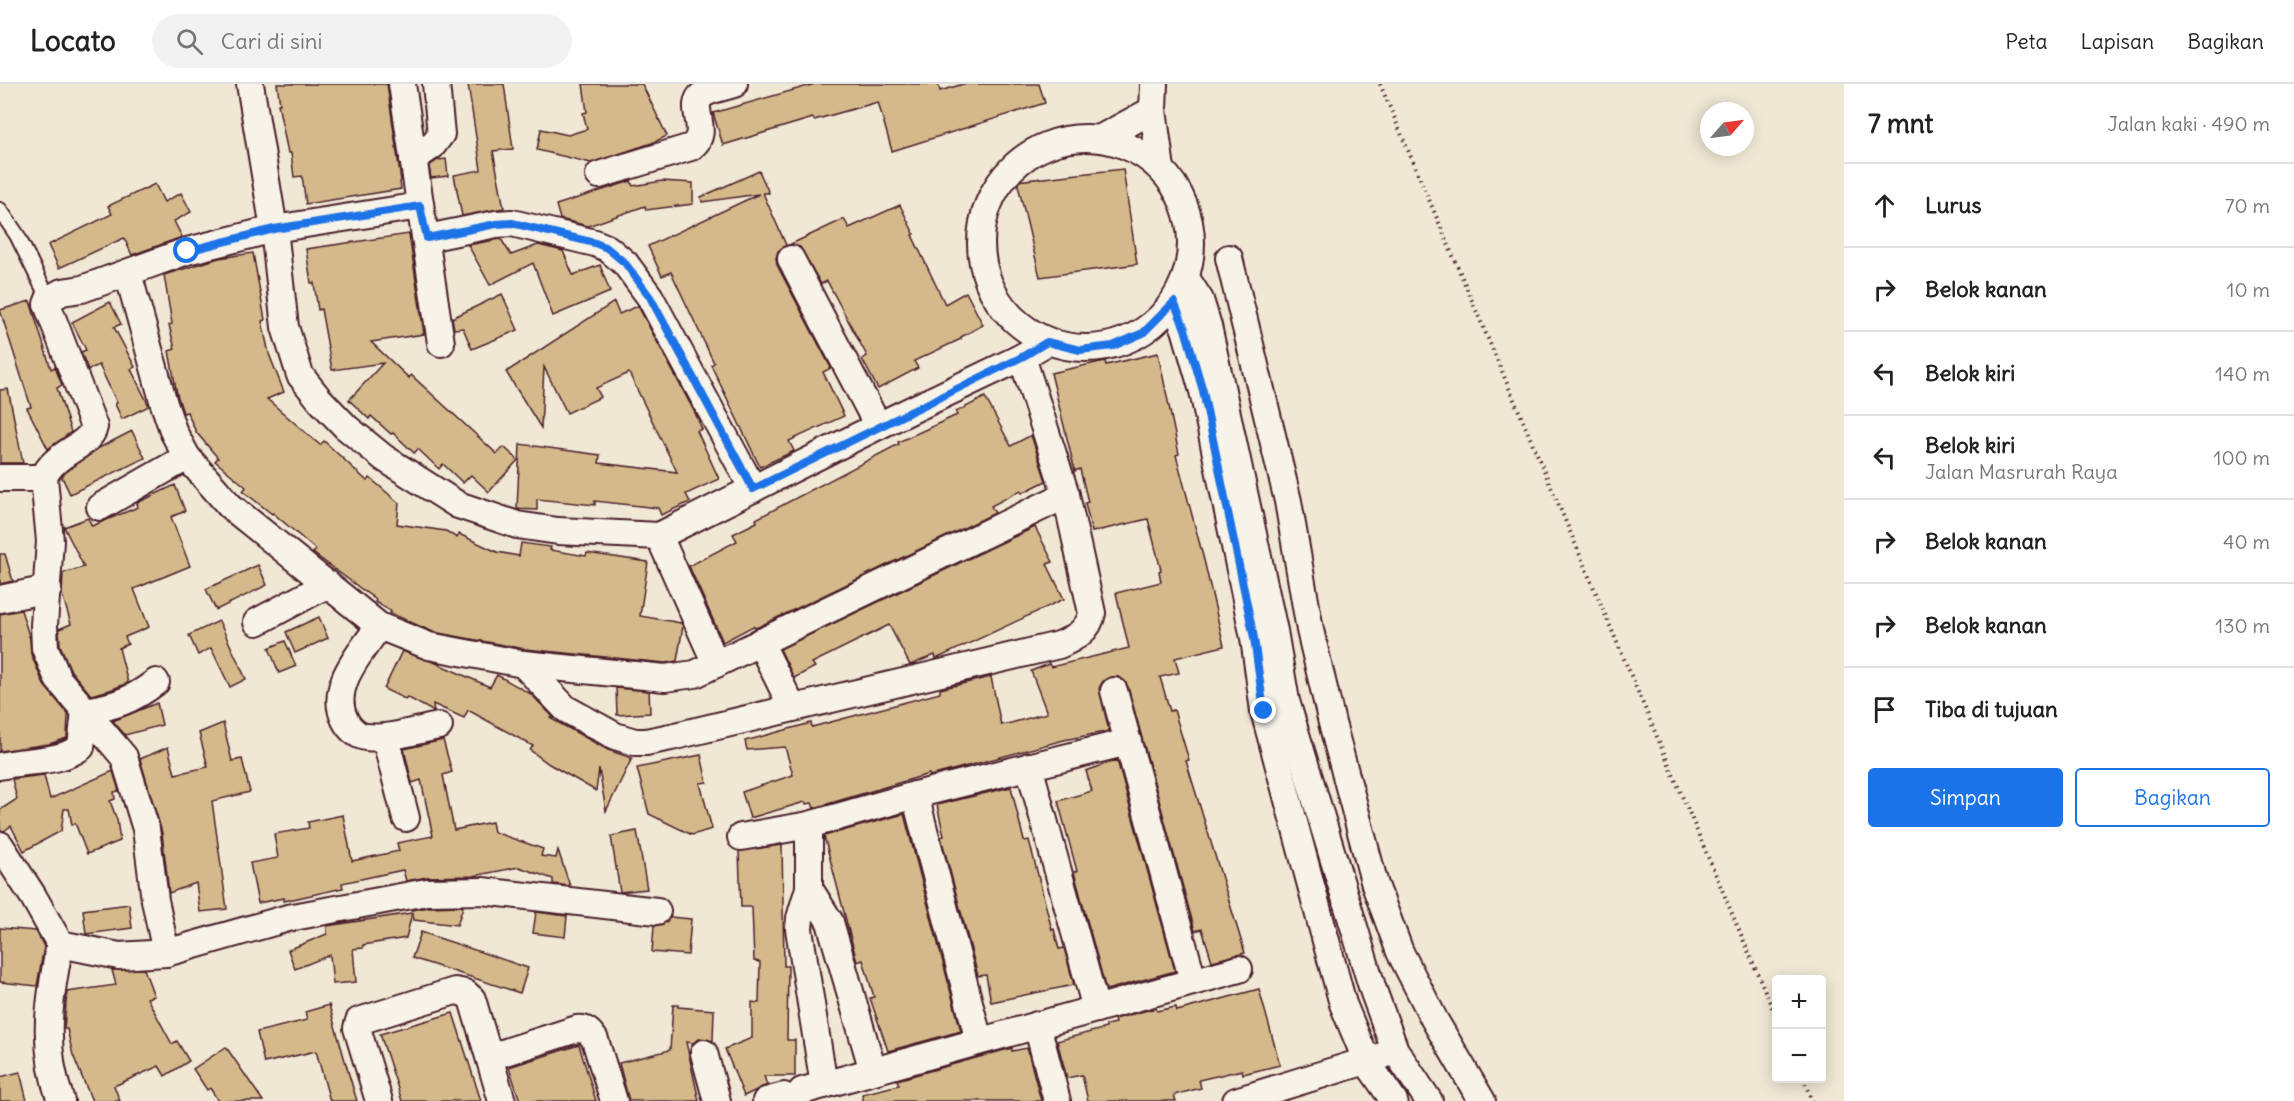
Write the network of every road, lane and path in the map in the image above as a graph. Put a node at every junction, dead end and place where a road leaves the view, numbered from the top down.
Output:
1 (249, 84) edge
2 (402, 84) edge
3 (436, 84) edge
4 (734, 84) edge
5 (1154, 84) edge
6 (1380, 84) edge
7 (1153, 110) junction
8 (1101, 138) junction
9 (413, 159) junction
10 (1161, 169) junction
11 (599, 175) dead end
12 (420, 206) junction
13 (0, 210) edge
14 (274, 229) junction
15 (427, 238) junction
16 (1229, 258) dead end
17 (791, 259) dead end
18 (128, 273) junction
19 (1186, 278) junction
20 (53, 297) junction
21 (1174, 302) junction
22 (1047, 342) junction
23 (441, 343) dead end
24 (1022, 357) junction
25 (878, 426) junction
26 (187, 457) junction
27 (0, 478) edge
28 (44, 478) junction
29 (753, 489) junction
30 (1066, 495) junction
31 (100, 507) dead end
32 (659, 536) junction
33 (328, 584) junction
34 (48, 589) junction
35 (0, 599) edge
36 (257, 622) dead end
37 (379, 626) junction
38 (760, 642) junction
39 (523, 664) junction
40 (716, 664) junction
41 (156, 682) dead end
42 (1114, 691) dead end
43 (792, 707) junction
44 (85, 711) junction
45 (439, 726) dead end
46 (386, 737) junction
47 (1128, 742) junction
48 (1287, 748) junction
49 (0, 766) edge
50 (1029, 766) junction
51 (915, 795) junction
52 (406, 818) dead end
53 (809, 825) junction
54 (741, 837) dead end
55 (0, 845) edge
56 (809, 888) junction
57 (657, 911) dead end
58 (60, 944) junction
59 (166, 953) junction
60 (1239, 969) dead end
61 (1193, 981) junction
62 (1772, 1008) edge
63 (1096, 1009) junction
64 (1037, 1025) junction
65 (979, 1041) junction
66 (1395, 1050) junction
67 (704, 1053) dead end
68 (490, 1057) junction
69 (1367, 1062) junction
70 (873, 1071) junction
71 (1805, 1083) edge
72 (794, 1093) edge
73 (61, 1101) edge
74 (379, 1101) edge
75 (502, 1101) edge
76 (614, 1101) edge
77 (717, 1101) edge
78 (1058, 1101) edge
79 (1236, 1101) edge
80 (1394, 1101) edge
81 (1429, 1101) edge
82 (1482, 1101) edge
83 (1812, 1101) edge

1 - 14 street
2 - 9 street
3 - 9 street
4 - 11 street
5 - 7 street
6 - 62 path
7 - 8 street
7 - 10 street
8 - 10 street
8 - 22 street
9 - 12 street
10 - 19 street
12 - 14 street
12 - 15 street
13 - 20 lane
14 - 18 street
14 - 32 street
15 - 23 street
15 - 29 street
16 - 82 street
17 - 25 street
18 - 20 street
18 - 26 street
19 - 21 street
19 - 48 street
20 - 28 street
21 - 22 street
21 - 48 street
22 - 24 street
24 - 25 street
24 - 30 street
25 - 29 street
26 - 31 street
26 - 33 street
27 - 28 street
28 - 34 street
29 - 32 street
30 - 38 street
30 - 43 street
32 - 40 street
33 - 36 street
33 - 37 street
34 - 35 street
34 - 44 street
37 - 39 street
37 - 46 street
38 - 40 street
38 - 43 street
39 - 40 street
39 - 43 street
41 - 44 street
42 - 47 street
44 - 49 street
44 - 59 street
45 - 46 street
46 - 52 street
47 - 50 street
47 - 61 street
48 - 66 street
48 - 69 street
50 - 51 street
50 - 63 street
51 - 53 street
51 - 65 street
53 - 54 street
53 - 56 street
55 - 58 street
56 - 70 street
56 - 72 street
57 - 59 street
58 - 59 street
58 - 73 street
60 - 61 street
61 - 63 street
63 - 64 street
64 - 65 street
64 - 78 street
65 - 70 street
66 - 69 street
66 - 81 street
67 - 77 street
68 - 74 street
68 - 75 street
68 - 76 street
69 - 79 street
69 - 80 street
70 - 72 street
71 - 83 path

